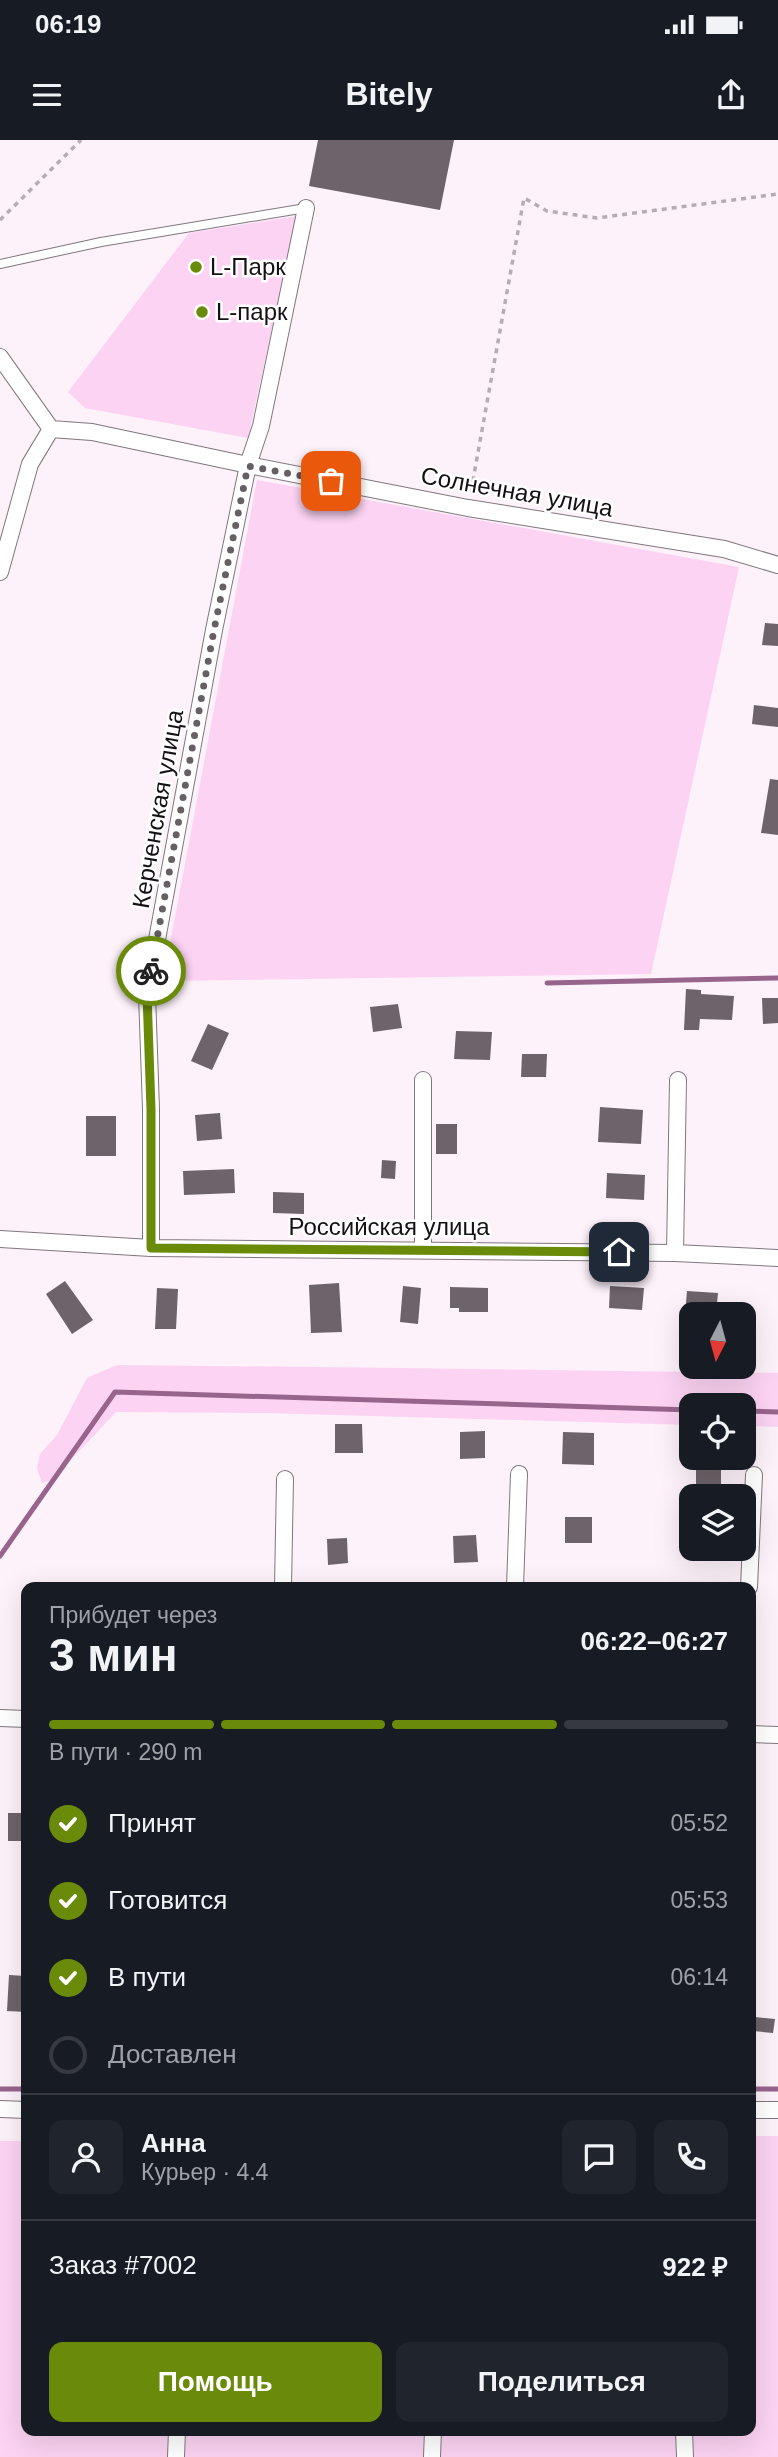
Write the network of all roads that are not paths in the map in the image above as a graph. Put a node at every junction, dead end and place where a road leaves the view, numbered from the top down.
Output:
1 (306, 208) joint
2 (0, 264) edge
3 (0, 357) edge
4 (51, 429) junction
5 (248, 466) junction
6 (778, 565) edge
7 (0, 572) edge
8 (423, 1080) dead end
9 (678, 1080) dead end
10 (0, 1239) edge
11 (151, 1248) junction
12 (423, 1249) junction
13 (675, 1253) junction
14 (778, 1258) edge
15 (519, 1474) dead end
16 (754, 1475) dead end
17 (285, 1479) dead end
18 (283, 1582) edge
19 (515, 1582) edge
20 (749, 1582) edge
21 (0, 1718) edge
22 (21, 1719) edge
23 (756, 1734) edge
24 (778, 1735) edge
25 (0, 2109) edge
26 (21, 2110) edge
27 (756, 2110) edge
28 (778, 2110) edge
29 (177, 2436) edge
30 (433, 2436) edge
31 (684, 2436) edge
32 (176, 2457) edge
33 (432, 2457) edge
34 (685, 2457) edge

1 - 2 lane
1 - 5 street, Керченская улица
3 - 4 street
4 - 5 street, Солнечная улица
4 - 7 street
5 - 6 street, Солнечная улица
5 - 11 street, Керченская улица
8 - 12 street
9 - 13 street
10 - 11 street, Российская улица
11 - 12 street, Российская улица
12 - 13 street, Российская улица
13 - 14 street, Российская улица
15 - 19 street
16 - 20 street
17 - 18 street
21 - 22 street
23 - 24 street
25 - 26 street
27 - 28 street
29 - 32 street
30 - 33 street
31 - 34 street

